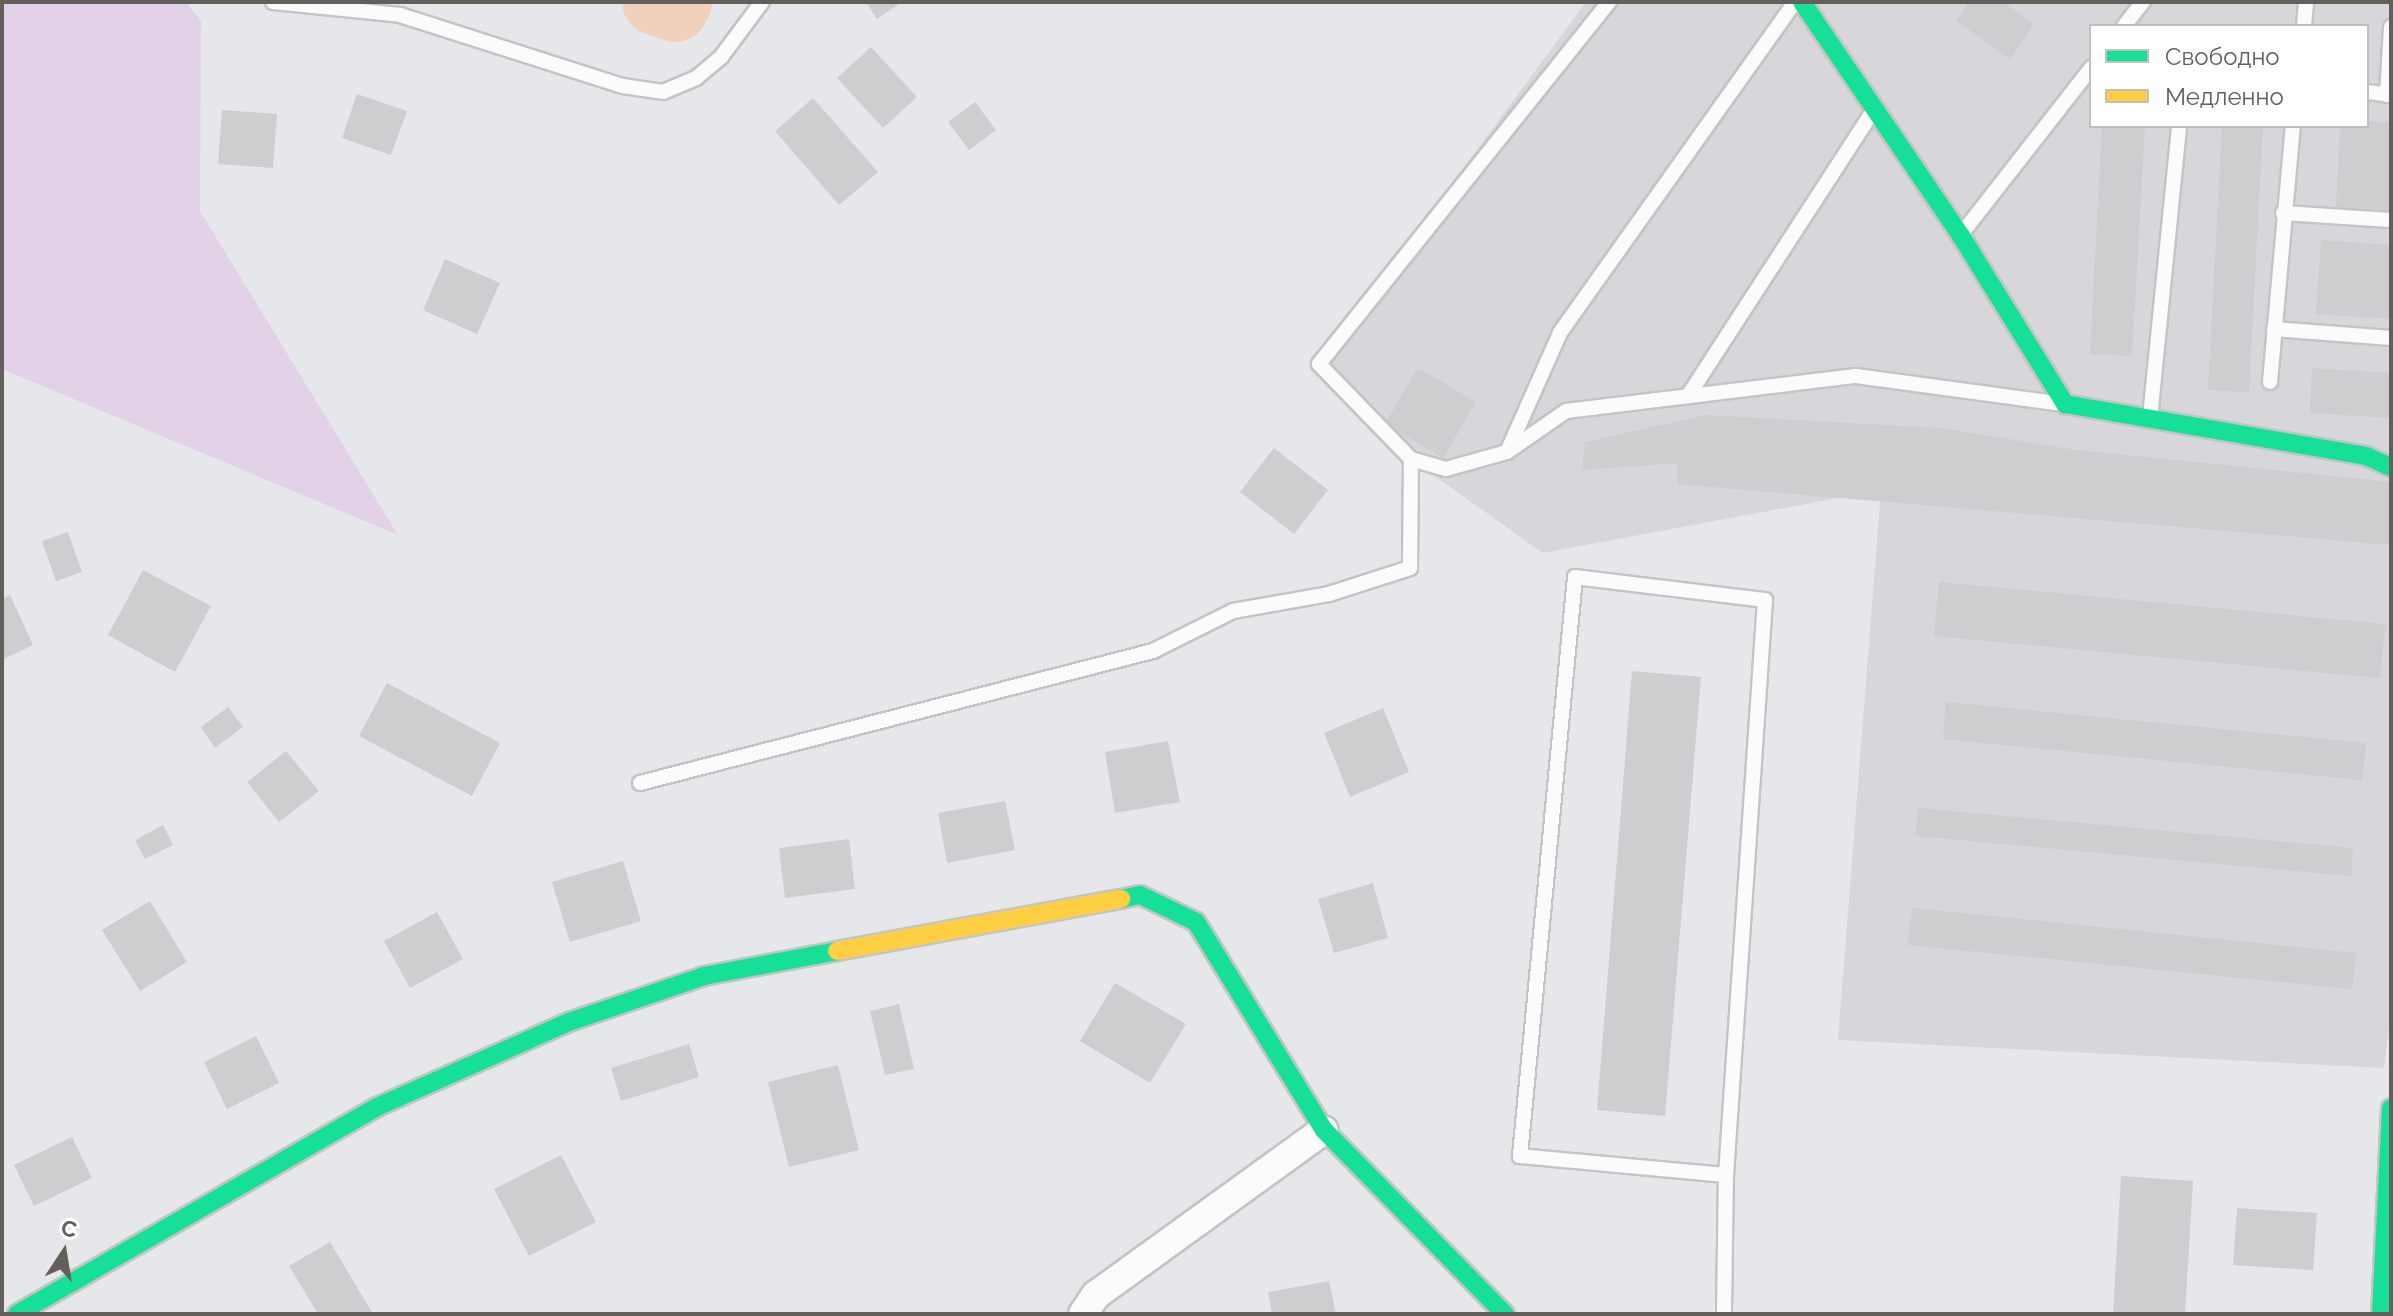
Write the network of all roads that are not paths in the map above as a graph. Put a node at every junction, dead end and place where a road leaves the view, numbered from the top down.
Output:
1 (273, 2) edge
2 (762, 2) edge
3 (1609, 2) edge
4 (1795, 2) edge
5 (1802, 2) edge
6 (2143, 2) edge
7 (2306, 2) edge
8 (2126, 24) edge
9 (2304, 24) edge
10 (2391, 27) edge
11 (2089, 71) edge
12 (2369, 92) edge
13 (2389, 95) edge
14 (1875, 109) junction
15 (2179, 128) edge
16 (2293, 128) edge
17 (2283, 213) junction
18 (2391, 220) edge
19 (1961, 236) junction
20 (2274, 329) junction
21 (2391, 338) edge
22 (2270, 382) dead end
23 (1688, 396) junction
24 (2065, 404) junction
25 (2149, 418) junction
26 (1507, 452) junction
27 (1411, 459) junction
28 (2391, 467) edge
29 (640, 783) dead end
30 (2391, 1108) edge
31 (1324, 1130) junction
32 (1726, 1175) junction
33 (17, 1314) edge
34 (1083, 1314) edge
35 (1505, 1314) edge
36 (1724, 1314) edge
37 (2381, 1314) edge

1 - 2 lane
3 - 27 lane
4 - 26 lane
5 - 14 street
6 - 8 lane
7 - 9 lane
10 - 13 lane
11 - 19 lane
12 - 13 lane
14 - 19 street
14 - 23 lane
15 - 25 lane
16 - 17 lane
17 - 18 lane
17 - 20 lane
19 - 24 street
20 - 21 lane
20 - 22 lane
23 - 24 lane
23 - 26 lane
24 - 25 street
25 - 28 street
26 - 27 lane
27 - 29 lane
30 - 37 street
31 - 33 street
31 - 34 street
31 - 35 street
32 - 32 lane
32 - 36 lane

